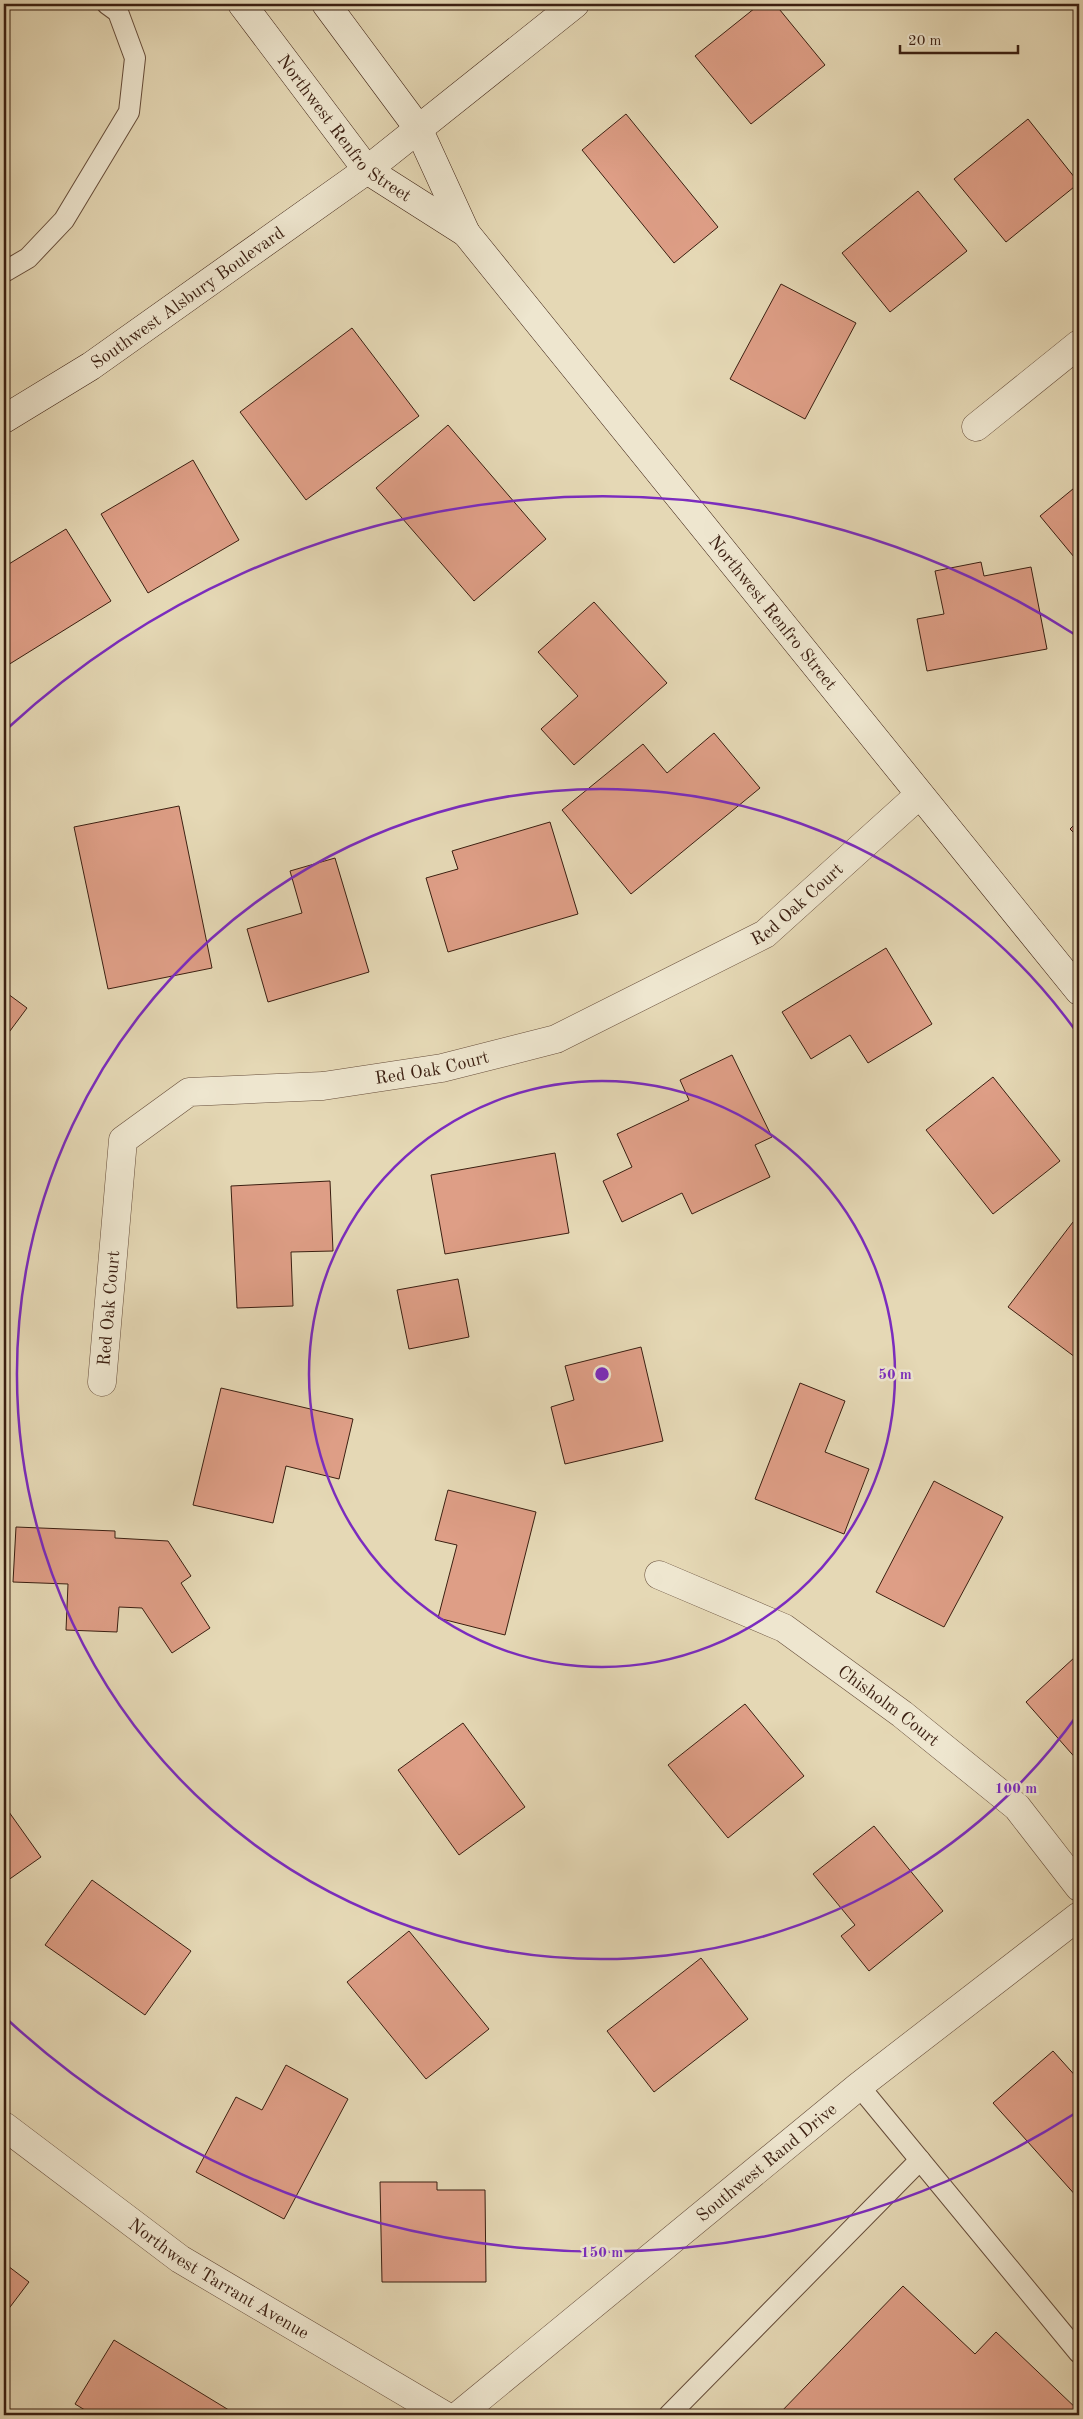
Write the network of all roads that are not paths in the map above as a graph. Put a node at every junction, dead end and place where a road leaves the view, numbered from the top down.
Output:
1 (107, 4) edge
2 (242, 4) edge
3 (326, 4) edge
4 (575, 4) edge
5 (418, 128) junction
6 (367, 170) junction
7 (466, 233) junction
8 (4, 272) edge
9 (1079, 344) edge
10 (4, 419) edge
11 (976, 427) dead end
12 (919, 795) junction
13 (1079, 991) edge
14 (102, 1382) dead end
15 (659, 1575) dead end
16 (1079, 1887) edge
17 (1079, 1916) edge
18 (859, 2086) junction
19 (4, 2126) edge
20 (920, 2160) junction
21 (1079, 2353) edge
22 (444, 2415) edge
23 (459, 2415) edge
24 (669, 2415) edge

1 - 8 lane
2 - 6 street, Northwest Renfro Street
3 - 5 street, Northwest Renfro Street
4 - 5 street, Southwest Alsbury Boulevard
5 - 6 street, Southwest Alsbury Boulevard
5 - 7 street, Northwest Renfro Street
6 - 7 street, Northwest Renfro Street
6 - 10 street, Southwest Alsbury Boulevard
7 - 12 street, Northwest Renfro Street
9 - 11 street
12 - 13 street, Northwest Renfro Street
12 - 14 street, Red Oak Court
15 - 16 street, Chisholm Court
17 - 18 street, Southwest Rand Drive
18 - 20 lane
18 - 23 street, Southwest Rand Drive
19 - 22 street, Northwest Tarrant Avenue
20 - 21 lane
20 - 24 lane

